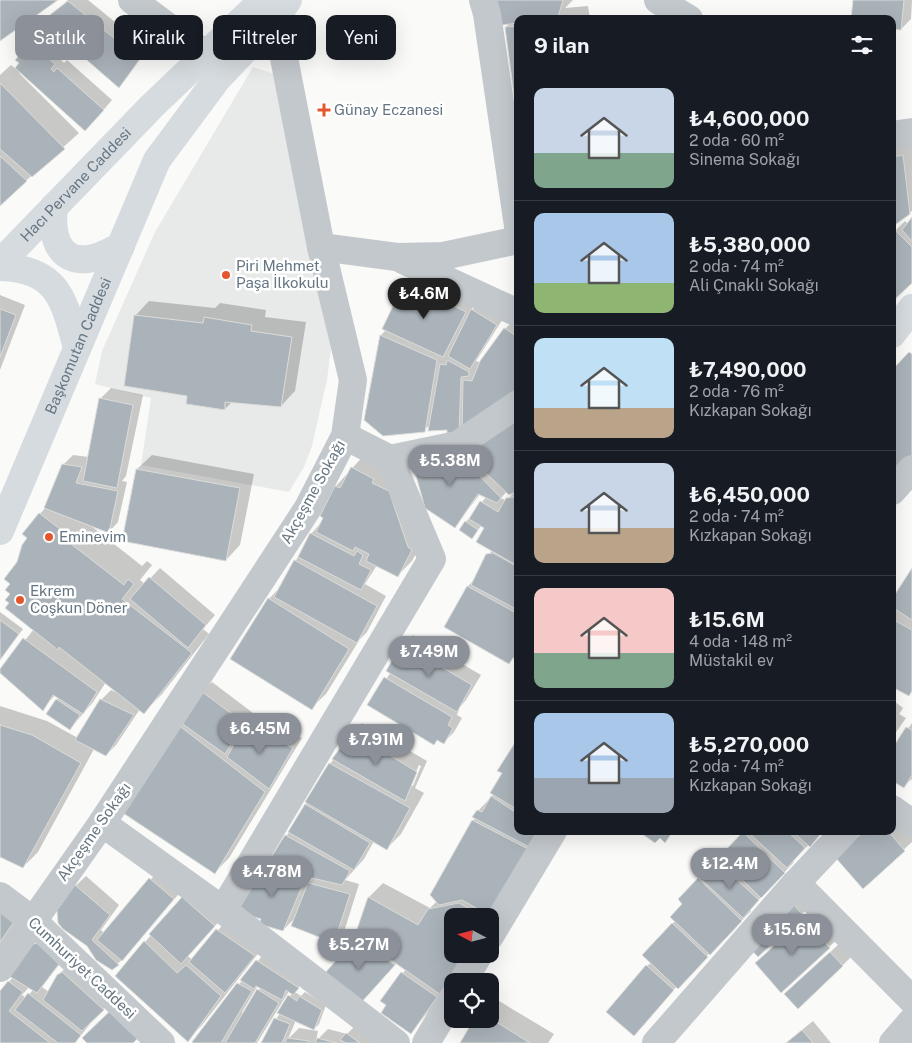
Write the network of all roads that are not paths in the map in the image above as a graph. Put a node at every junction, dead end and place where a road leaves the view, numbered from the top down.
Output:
1 (132, 0) edge
2 (483, 0) edge
3 (658, 0) edge
4 (273, 4) edge
5 (682, 15) edge
6 (206, 54) junction
7 (912, 132) edge
8 (896, 134) edge
9 (514, 199) edge
10 (54, 207) junction
11 (514, 241) edge
12 (121, 246) junction
13 (321, 247) junction
14 (397, 257) junction
15 (0, 263) edge
16 (0, 267) edge
17 (912, 308) edge
18 (514, 311) edge
19 (896, 329) edge
20 (78, 348) junction
21 (514, 407) edge
22 (345, 436) junction
23 (390, 459) junction
24 (912, 469) edge
25 (896, 487) edge
26 (0, 531) edge
27 (102, 823) junction
28 (551, 835) edge
29 (841, 835) edge
30 (796, 883) junction
31 (0, 896) edge
32 (223, 910) junction
33 (32, 920) junction
34 (499, 921) edge
35 (0, 968) edge
36 (912, 1000) edge
37 (444, 1013) edge
38 (912, 1021) edge
39 (161, 1043) edge
40 (396, 1043) edge
41 (426, 1043) edge
42 (656, 1043) edge
43 (894, 1043) edge

1 - 6 street
2 - 9 street
3 - 5 street
4 - 6 main road, Hacı Pervane Caddesi
4 - 12 main road, Başkomutan Caddesi
4 - 13 street, Akçeşme Sokağı
6 - 10 main road, Hacı Pervane Caddesi
7 - 8 street
10 - 12 main road
10 - 15 main road, Hacı Pervane Caddesi
11 - 14 street
12 - 20 main road, Başkomutan Caddesi
13 - 14 street
13 - 22 street, Akçeşme Sokağı
14 - 18 street
16 - 20 main road
17 - 19 main road
20 - 26 main road, Başkomutan Caddesi
21 - 23 street
22 - 23 street
22 - 27 street, Akçeşme Sokağı
23 - 32 street
24 - 25 street
27 - 32 street
27 - 33 street, Akçeşme Sokağı
28 - 34 street
29 - 30 street
30 - 36 street
30 - 42 street
31 - 33 street, Cumhuriyet Caddesi
32 - 40 street
33 - 35 street, Akçeşme Sokağı
33 - 39 street, Cumhuriyet Caddesi
37 - 41 street
38 - 43 street

